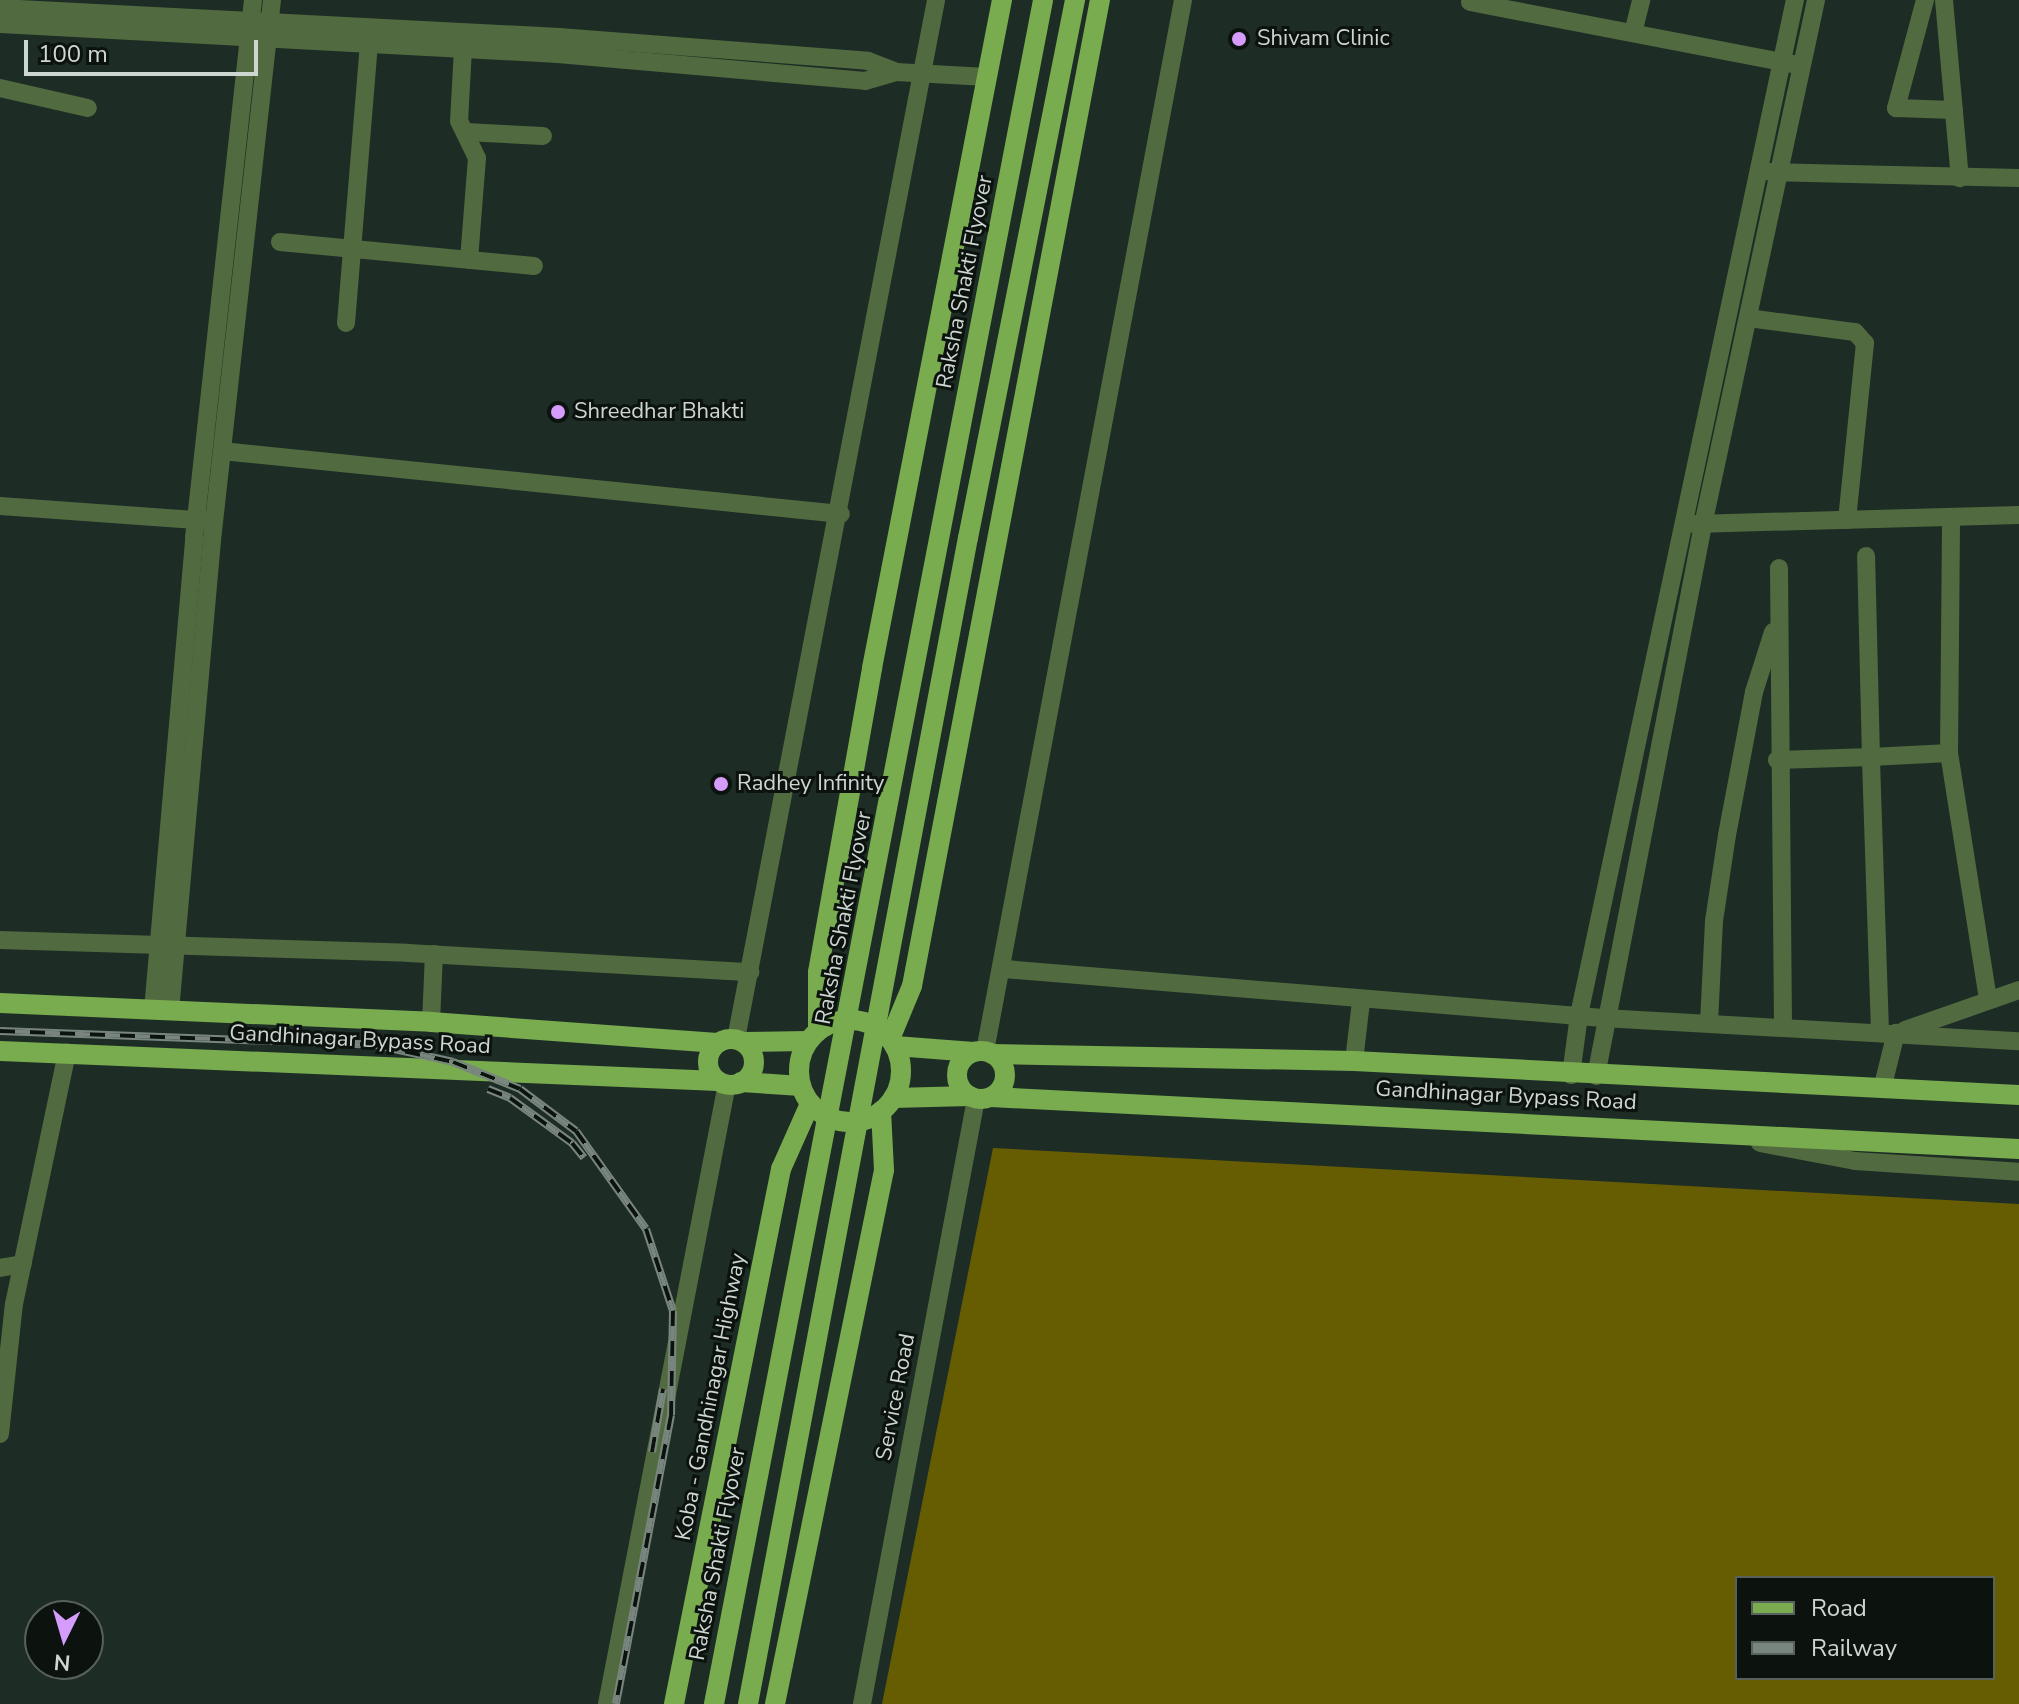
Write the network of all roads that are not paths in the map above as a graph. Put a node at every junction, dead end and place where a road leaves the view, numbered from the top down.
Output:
1 (253, 0) edge
2 (272, 0) edge
3 (936, 0) edge
4 (1002, 0) edge
5 (1043, 0) edge
6 (1075, 0) edge
7 (1100, 0) edge
8 (1183, 0) edge
9 (1641, 0) edge
10 (1795, 0) edge
11 (1816, 0) edge
12 (1925, 0) edge
13 (1944, 0) edge
14 (1470, 2) edge
15 (0, 8) edge
16 (1548, 8) edge
17 (0, 24) edge
18 (259, 29) junction
19 (1633, 33) junction
20 (369, 41) junction
21 (463, 48) junction
22 (1782, 62) junction
23 (1802, 66) junction
24 (896, 72) junction
25 (922, 72) junction
26 (987, 77) junction
27 (0, 88) edge
28 (88, 108) dead end
29 (1954, 110) junction
30 (465, 132) junction
31 (543, 136) dead end
32 (1758, 171) junction
33 (1779, 173) junction
34 (1960, 178) junction
35 (2019, 178) edge
36 (280, 242) dead end
37 (352, 249) junction
38 (469, 260) junction
39 (534, 266) dead end
40 (1748, 318) junction
41 (346, 323) dead end
42 (222, 451) junction
43 (0, 506) edge
44 (841, 514) junction
45 (2019, 515) edge
46 (1951, 517) junction
47 (1847, 520) junction
48 (205, 521) junction
49 (1682, 524) junction
50 (1703, 525) junction
51 (1866, 556) dead end
52 (1779, 568) dead end
53 (1777, 625) junction
54 (1949, 753) junction
55 (1871, 757) junction
56 (1777, 760) junction
57 (0, 940) edge
58 (157, 946) junction
59 (176, 947) junction
60 (434, 954) junction
61 (1004, 969) junction
62 (750, 972) junction
63 (2019, 990) edge
64 (1988, 999) junction
65 (1361, 1001) junction
66 (0, 1003) edge
67 (162, 1011) junction
68 (1579, 1015) junction
69 (1603, 1018) junction
70 (431, 1022) junction
71 (1709, 1023) junction
72 (1783, 1026) junction
73 (1888, 1032) junction
74 (813, 1036) junction
75 (732, 1041) junction
76 (2019, 1041) edge
77 (892, 1042) junction
78 (0, 1051) edge
79 (984, 1052) junction
80 (67, 1053) junction
81 (1354, 1061) junction
82 (1571, 1075) junction
83 (1596, 1076) junction
84 (729, 1083) junction
85 (801, 1086) junction
86 (1882, 1089) junction
87 (2019, 1095) edge
88 (979, 1097) junction
89 (810, 1104) junction
90 (887, 1105) junction
91 (1687, 1129) junction
92 (2019, 1149) edge
93 (2019, 1172) edge
94 (23, 1264) junction
95 (0, 1268) edge
96 (0, 1434) edge
97 (607, 1704) edge
98 (674, 1704) edge
99 (714, 1704) edge
100 (748, 1704) edge
101 (775, 1704) edge
102 (862, 1704) edge

1 - 18 street
2 - 18 street
3 - 25 street
4 - 26 main road
5 - 99 main road, Raksha Shakti Flyover
6 - 100 main road
7 - 77 main road
8 - 61 street
9 - 19 street
10 - 22 street
11 - 23 street
12 - 29 street
13 - 29 street
14 - 16 street
15 - 18 street
16 - 19 street
17 - 18 street
18 - 20 street
18 - 24 street
18 - 42 street
18 - 48 street
19 - 22 street
20 - 21 street
20 - 37 street
21 - 24 street
21 - 30 street
22 - 23 street
22 - 32 street
23 - 33 street
24 - 25 street
25 - 26 street
25 - 44 street
26 - 74 main road
27 - 28 street
29 - 34 street
30 - 31 street
30 - 38 street
32 - 33 street
32 - 49 street
33 - 34 street
33 - 40 street
34 - 35 street
36 - 37 street
37 - 38 street
37 - 41 street
38 - 39 street
40 - 47 street
40 - 50 street
42 - 44 street
42 - 48 street
43 - 48 street
44 - 62 street
45 - 46 street
46 - 47 street
46 - 54 street
47 - 50 street
48 - 58 street
48 - 59 street
49 - 50 street
49 - 68 street
50 - 69 street
51 - 55 street
52 - 53 street
53 - 56 street
53 - 71 street
54 - 55 street
54 - 64 street
55 - 56 street
55 - 73 street
56 - 72 street
57 - 58 street
58 - 59 street
58 - 67 street
59 - 60 street
59 - 67 street
60 - 62 street
60 - 70 street
61 - 65 street
61 - 79 street
62 - 75 street
63 - 64 street
64 - 73 street
65 - 68 street
65 - 81 street
66 - 67 main road, Gandhinagar Bypass Road
67 - 70 main road, Gandhinagar Bypass Road
68 - 69 street
68 - 82 street
69 - 71 street
69 - 83 street
70 - 75 main road, Gandhinagar Bypass Road
71 - 72 street
72 - 73 street
73 - 76 street
73 - 86 street
74 - 75 main road, Gandhinagar Bypass Road
74 - 77 main road
74 - 85 main road
75 - 84 main road
75 - 84 main road
77 - 79 main road, Gandhinagar Bypass Road
77 - 90 main road
78 - 80 main road, Gandhinagar Bypass Road
79 - 81 main road, Gandhinagar Bypass Road
79 - 88 main road
79 - 88 main road
80 - 84 main road, Gandhinagar Bypass Road
80 - 94 street
81 - 82 main road, Gandhinagar Bypass Road
82 - 83 main road, Gandhinagar Bypass Road
83 - 86 main road, Gandhinagar Bypass Road
84 - 85 main road, Gandhinagar Bypass Road
84 - 97 street
85 - 89 main road
86 - 87 main road, Gandhinagar Bypass Road
88 - 90 main road, Gandhinagar Bypass Road
88 - 91 main road, Gandhinagar Bypass Road
88 - 102 street, Service Road
89 - 90 main road
89 - 98 main road, Koba - Gandhinagar Highway
90 - 101 main road
91 - 92 main road, Gandhinagar Bypass Road
91 - 93 street
94 - 95 street
94 - 96 street

